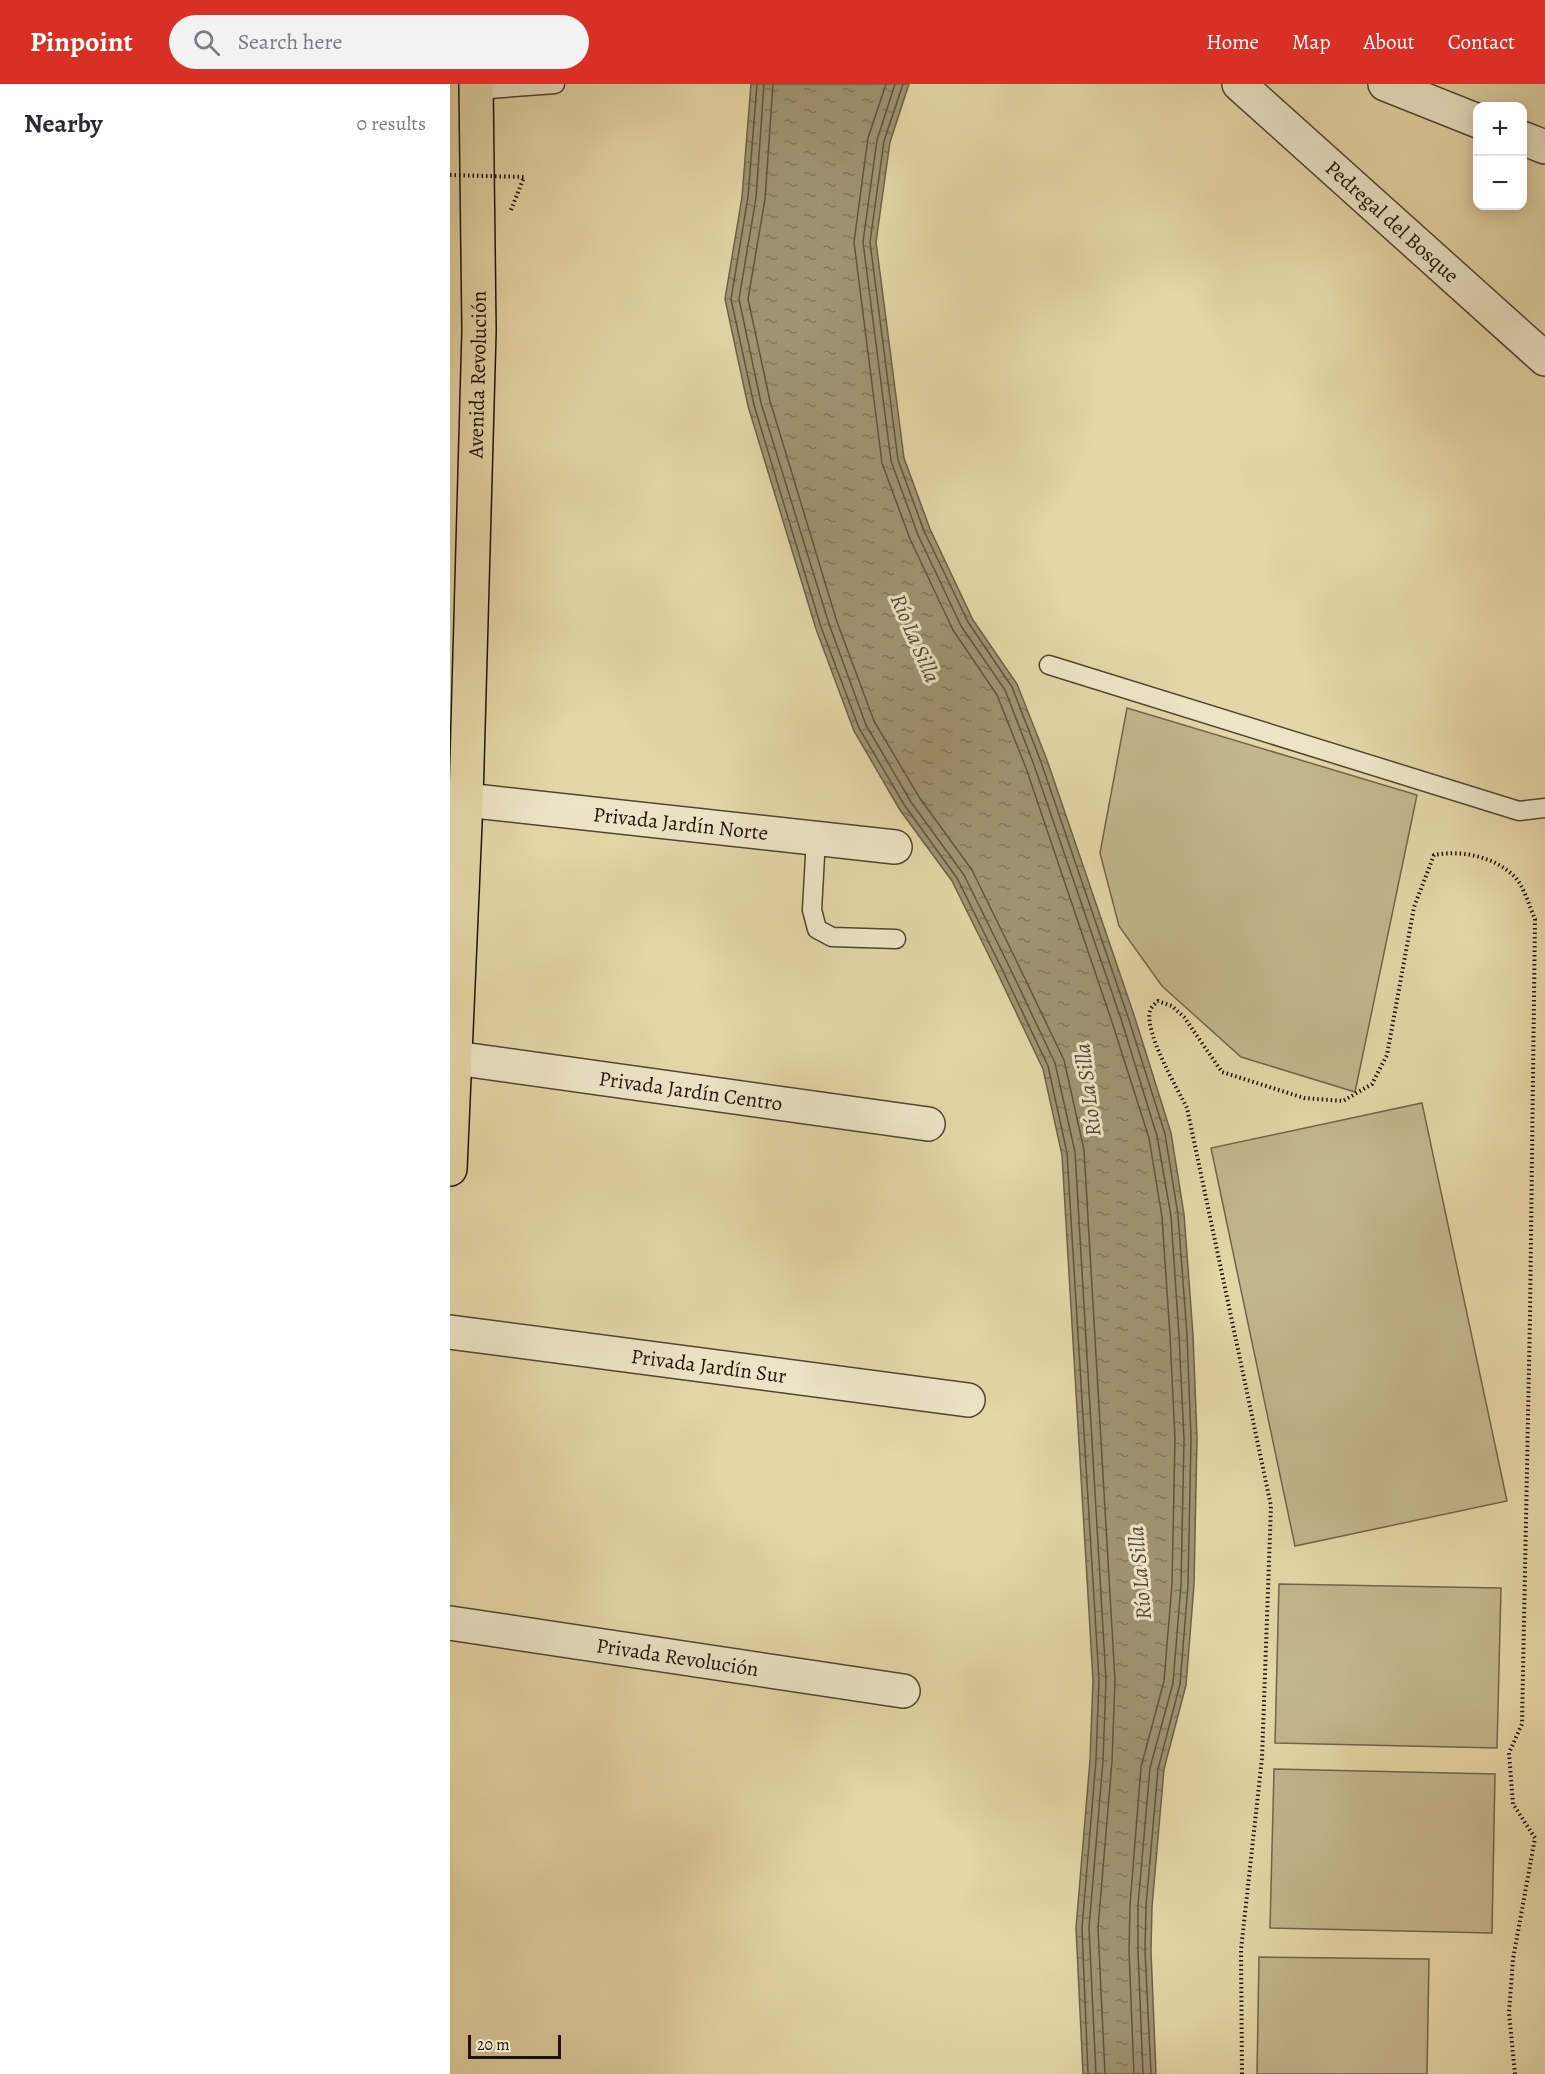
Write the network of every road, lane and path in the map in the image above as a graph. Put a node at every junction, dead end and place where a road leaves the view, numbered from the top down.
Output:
1 (555, 84) edge
2 (1239, 84) edge
3 (1385, 84) edge
4 (476, 87) edge
5 (1473, 119) edge
6 (1527, 140) edge
7 (1545, 147) edge
8 (450, 174) edge
9 (524, 177) dead end
10 (1545, 359) edge
11 (1049, 665) dead end
12 (466, 800) junction
13 (1545, 808) edge
14 (816, 838) junction
15 (895, 847) dead end
16 (896, 939) dead end
17 (454, 1058) junction
18 (928, 1124) dead end
19 (450, 1169) edge
20 (450, 1332) edge
21 (968, 1400) dead end
22 (450, 1623) edge
23 (903, 1691) dead end
24 (1242, 2074) edge
25 (1515, 2074) edge

1 - 4 lane
2 - 10 street, Pedregal del Bosque
3 - 5 street
4 - 12 main road, Avenida Revolución
6 - 7 street
8 - 9 path, bridge
11 - 13 lane
12 - 14 street, Privada Jardín Norte
12 - 17 main road, Avenida Revolución
14 - 15 street, Privada Jardín Norte
14 - 16 lane
17 - 18 street, Privada Jardín Centro
17 - 19 main road, Avenida Revolución
20 - 21 street, Privada Jardín Sur
22 - 23 street, Privada Revolución
24 - 25 path

